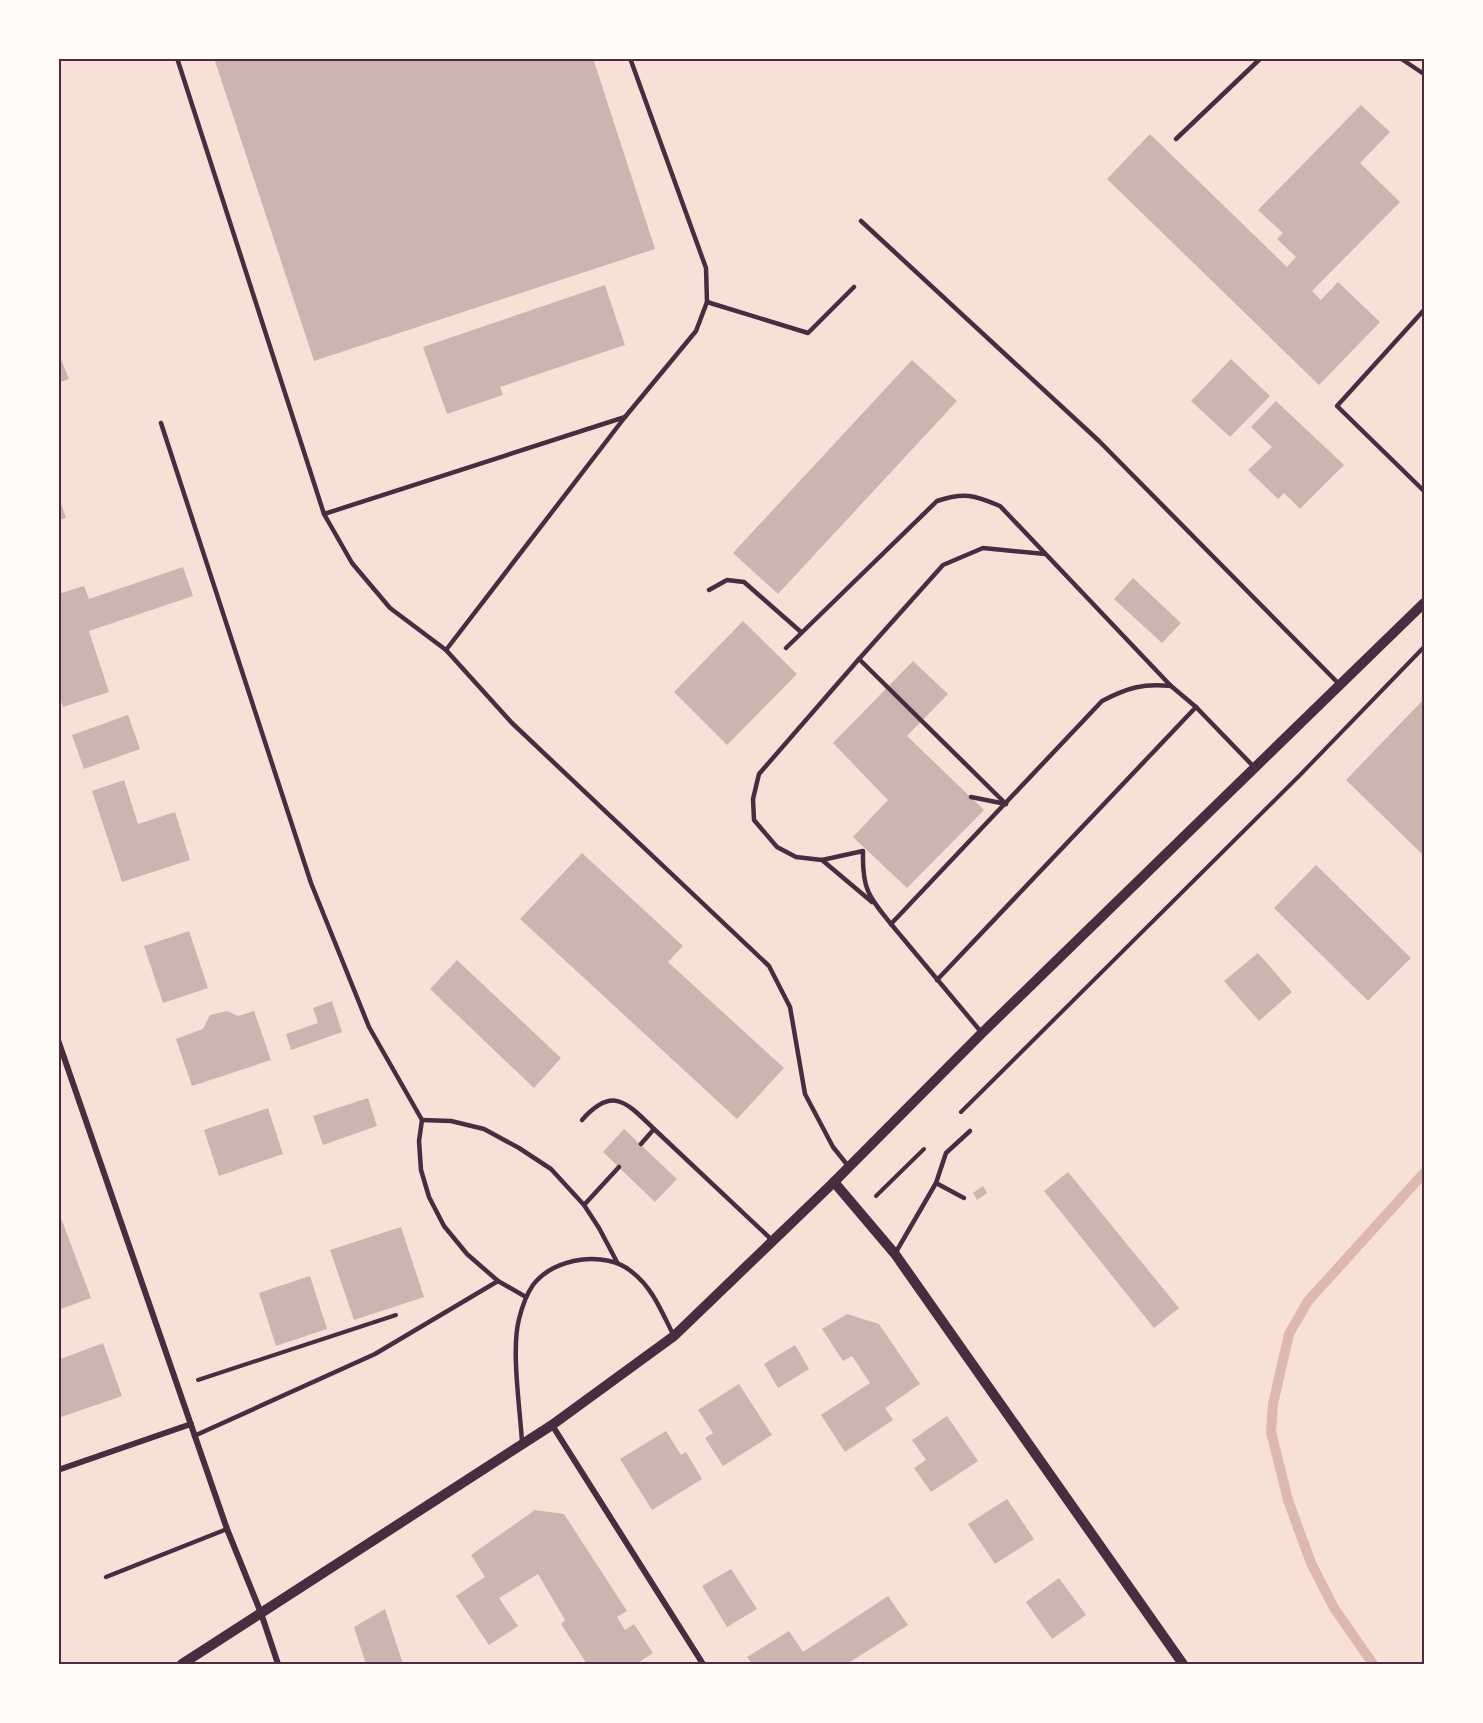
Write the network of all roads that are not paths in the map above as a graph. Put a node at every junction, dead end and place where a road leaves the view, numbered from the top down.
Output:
1 (177, 58) edge
2 (630, 58) edge
3 (1261, 58) edge
4 (1400, 58) edge
5 (1425, 74) edge
6 (1176, 139) dead end
7 (861, 221) dead end
8 (854, 287) dead end
9 (707, 302) junction
10 (1425, 310) edge
11 (625, 417) junction
12 (161, 423) dead end
13 (1425, 491) edge
14 (324, 514) junction
15 (1045, 554) junction
16 (709, 590) dead end
17 (1425, 603) edge
18 (801, 632) junction
19 (786, 648) dead end
20 (446, 650) junction
21 (859, 659) junction
22 (1340, 685) junction
23 (1171, 686) junction
24 (1196, 707) junction
25 (1254, 767) junction
26 (971, 797) dead end
27 (1006, 804) junction
28 (822, 860) junction
29 (875, 904) junction
30 (891, 924) junction
31 (937, 980) junction
32 (982, 1033) junction
33 (58, 1040) edge
34 (422, 1120) junction
35 (582, 1120) dead end
36 (654, 1129) junction
37 (970, 1131) dead end
38 (641, 1144) dead end
39 (619, 1167) dead end
40 (849, 1167) junction
41 (834, 1182) junction
42 (936, 1183) junction
43 (964, 1198) dead end
44 (584, 1205) junction
45 (773, 1241) junction
46 (895, 1254) junction
47 (617, 1262) junction
48 (498, 1281) junction
49 (526, 1297) junction
50 (674, 1336) junction
51 (191, 1424) junction
52 (552, 1425) junction
53 (195, 1436) junction
54 (522, 1444) junction
55 (58, 1470) edge
56 (227, 1529) junction
57 (106, 1577) dead end
58 (261, 1613) junction
59 (182, 1665) edge
60 (278, 1665) edge
61 (703, 1665) edge
62 (1183, 1665) edge

1 - 14 lane
2 - 9 lane
3 - 6 lane
4 - 5 lane
7 - 22 lane
8 - 9 lane
9 - 11 lane
10 - 13 lane
11 - 14 lane
11 - 20 lane
12 - 34 lane
14 - 20 lane
15 - 18 lane
15 - 21 lane
15 - 23 lane
16 - 18 lane
17 - 22 street
18 - 19 lane
20 - 40 lane
21 - 27 lane
21 - 28 lane
22 - 25 street
23 - 24 lane
23 - 27 lane
24 - 25 lane
24 - 31 lane
25 - 32 street
26 - 27 lane
27 - 30 lane
28 - 29 lane
28 - 29 lane
29 - 30 lane
30 - 31 lane
31 - 32 lane
32 - 40 street
33 - 51 street
34 - 44 lane
34 - 48 lane
35 - 36 lane
36 - 38 lane
36 - 45 lane
37 - 42 lane
39 - 44 lane
40 - 41 street
41 - 45 street
41 - 46 street
42 - 43 lane
42 - 46 lane
44 - 47 lane
45 - 50 street
46 - 62 street
47 - 49 lane
47 - 50 lane
48 - 49 lane
48 - 53 lane
49 - 54 lane
50 - 52 street
51 - 53 street
51 - 55 street
52 - 54 street
52 - 61 street
53 - 56 street
54 - 58 street
56 - 57 lane
56 - 58 street
58 - 59 street
58 - 60 street

